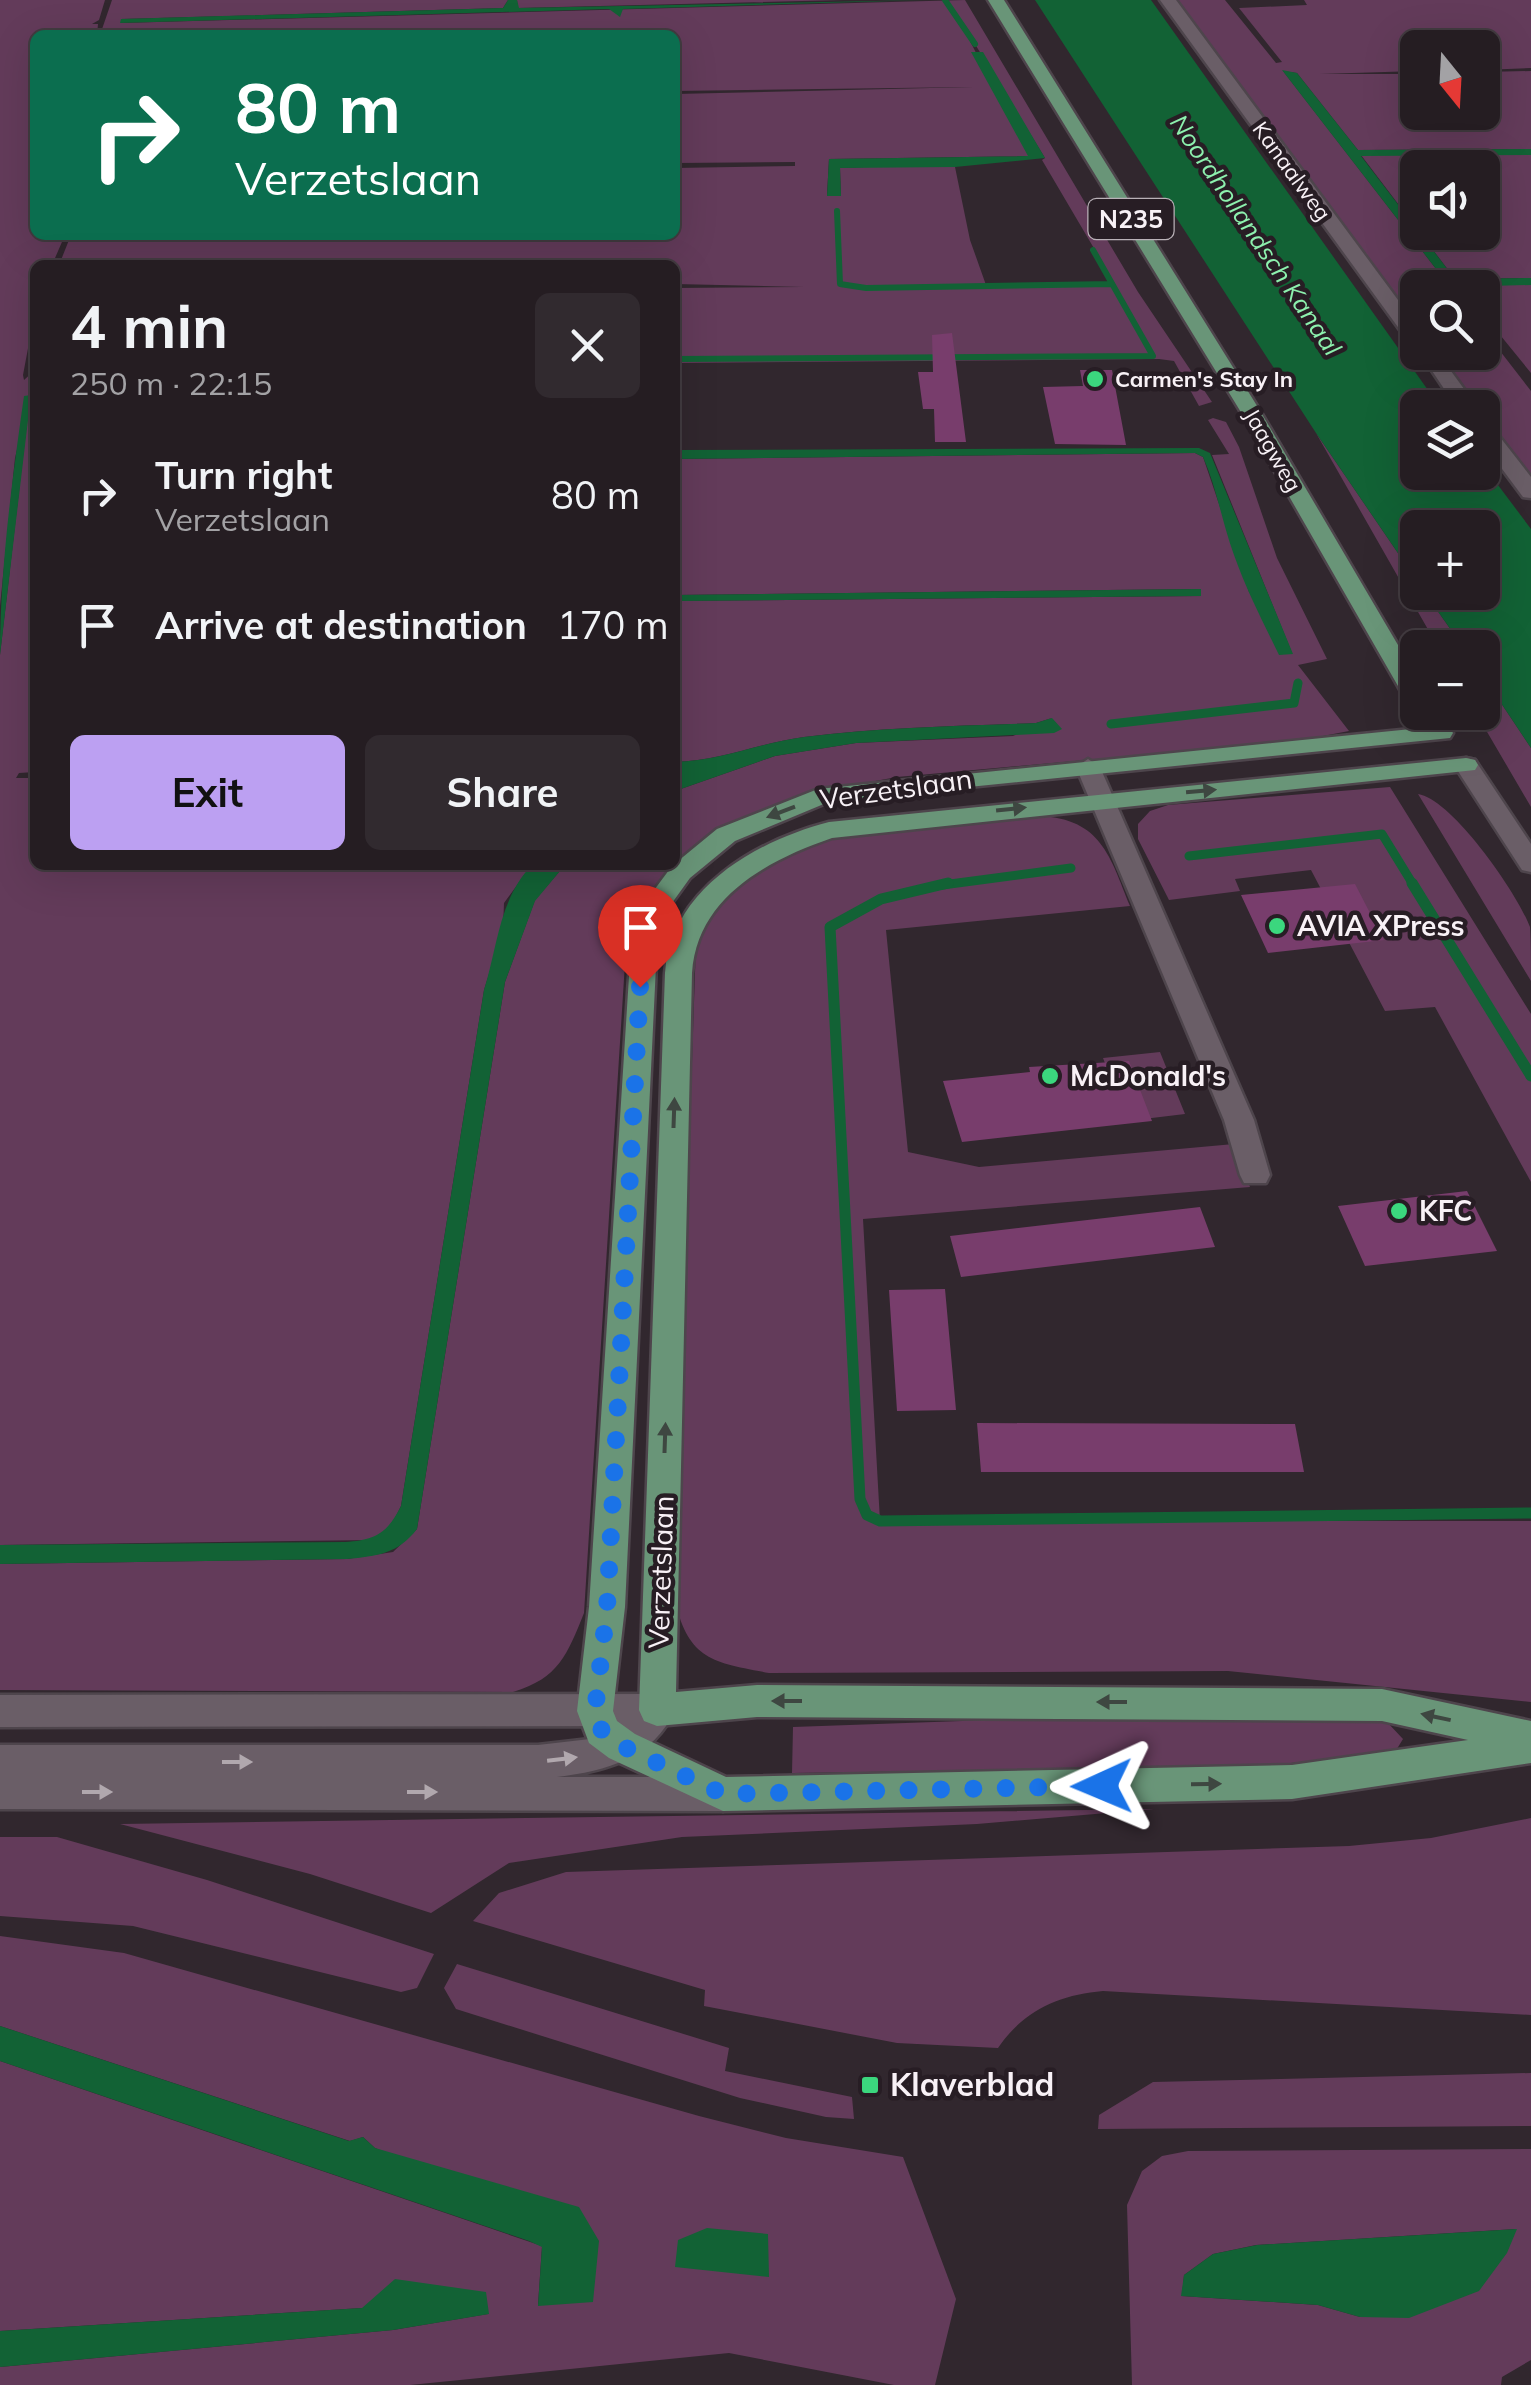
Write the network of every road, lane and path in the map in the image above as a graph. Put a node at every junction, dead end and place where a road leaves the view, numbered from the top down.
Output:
1 (996, 0) edge
2 (1168, 0) edge
3 (1400, 316) edge
4 (1500, 451) edge
5 (1531, 492) edge
6 (1400, 669) edge
7 (1400, 726) edge
8 (1439, 730) edge
9 (1466, 765) junction
10 (1088, 767) junction
11 (1104, 800) junction
12 (1531, 864) edge
13 (1255, 1175) dead end
14 (657, 1710) junction
15 (0, 1711) edge
16 (595, 1711) junction
17 (1531, 1737) edge
18 (622, 1746) junction
19 (1531, 1747) edge
20 (0, 1762) edge
21 (0, 1792) edge
22 (723, 1794) junction

1 - 6 main road, Jaagweg / N235
2 - 3 street, Kanaalweg
4 - 5 street
7 - 10 main road, Verzetslaan
8 - 9 main road
11 -> 9 main road, Verzetslaan
9 - 12 street
10 - 11 street
10 -> 16 main road, Verzetslaan
11 - 13 street
14 -> 11 main road, Verzetslaan
14 - 16 street
17 -> 14 main road
14 - 18 street
15 - 16 street
16 - 18 main road
20 -> 18 street
18 - 22 main road
22 -> 19 main road
21 -> 22 street

